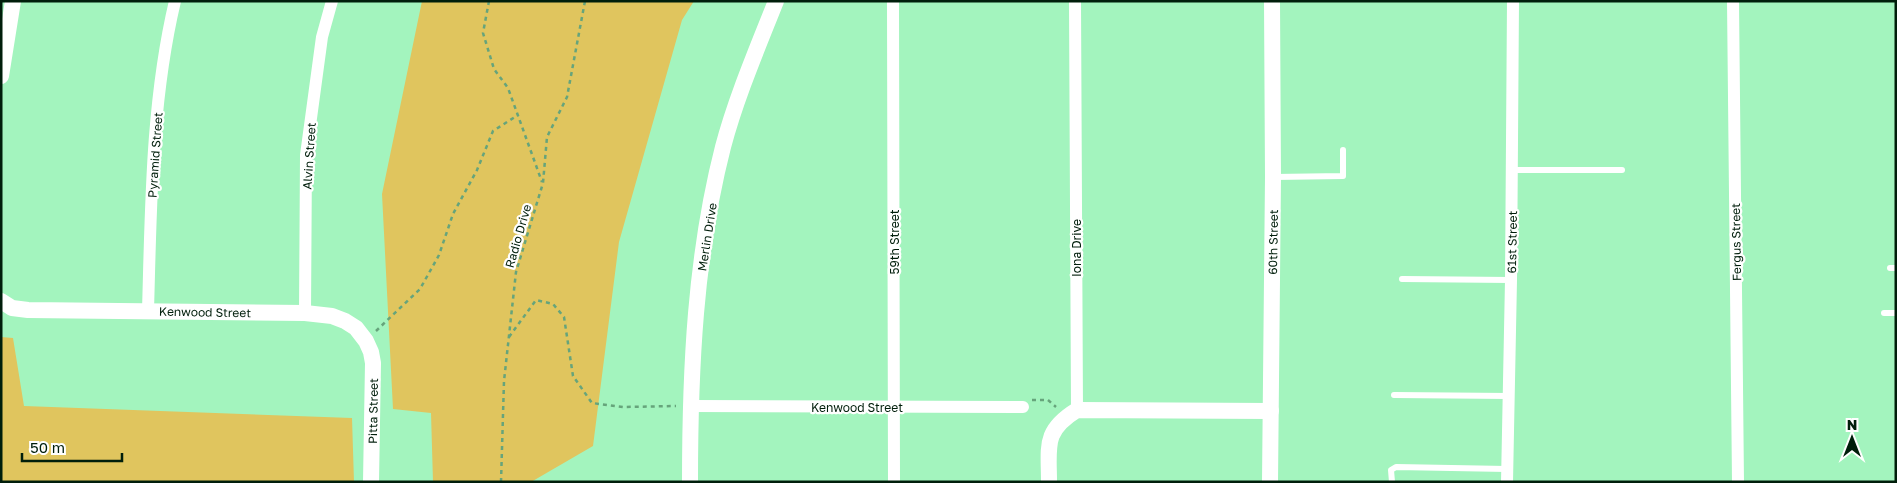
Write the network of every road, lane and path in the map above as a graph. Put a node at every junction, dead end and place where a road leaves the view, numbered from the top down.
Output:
1 (13, 1) edge
2 (175, 1) edge
3 (332, 1) edge
4 (489, 1) edge
5 (585, 1) edge
6 (776, 1) edge
7 (893, 1) edge
8 (1075, 1) edge
9 (1272, 1) edge
10 (1513, 1) edge
11 (1733, 1) edge
12 (1, 76) edge
13 (518, 115) junction
14 (1343, 150) dead end
15 (1512, 170) junction
16 (1622, 170) dead end
17 (1273, 177) junction
18 (543, 183) junction
19 (1402, 279) dead end
20 (1511, 280) junction
21 (1, 301) edge
22 (148, 311) junction
23 (305, 313) junction
24 (1884, 313) dead end
25 (1896, 313) edge
26 (509, 338) junction
27 (366, 341) junction
28 (1394, 395) dead end
29 (1509, 396) junction
30 (690, 406) junction
31 (1023, 407) joint
32 (894, 408) junction
33 (1271, 411) junction
34 (1072, 413) junction
35 (1507, 475) edge
36 (372, 482) edge
37 (501, 482) edge
38 (690, 482) edge
39 (894, 482) edge
40 (1049, 482) edge
41 (1270, 482) edge
42 (1392, 482) edge
43 (1738, 482) edge

1 - 12 street
2 - 22 street, Pyramid Street
3 - 23 street, Alvin Street
4 - 13 path
5 - 18 path, Radio Drive
6 - 30 street, Merlin Drive
7 - 32 street, 59th Street
8 - 34 street, Iona Drive
9 - 17 street, 60th Street
10 - 15 street, 61st Street
11 - 43 street, Fergus Street
13 - 18 path
13 - 27 path
14 - 17 lane
15 - 16 lane
15 - 20 street, 61st Street
17 - 33 street, 60th Street
18 - 26 path, Radio Drive
19 - 20 lane
20 - 29 street, 61st Street
21 - 22 street, Kenwood Street
22 - 23 street, Kenwood Street
23 - 27 street, Kenwood Street
24 - 25 lane
26 - 30 path
26 - 37 path, Radio Drive
27 - 36 street, Pitta Street
28 - 29 lane
29 - 35 street, 61st Street
30 - 32 street, Kenwood Street
30 - 38 street, Merlin Drive
31 - 32 street, Kenwood Street
31 - 34 path
32 - 39 street, 59th Street
33 - 34 street
33 - 41 street, 60th Street
34 - 40 street
35 - 42 lane

